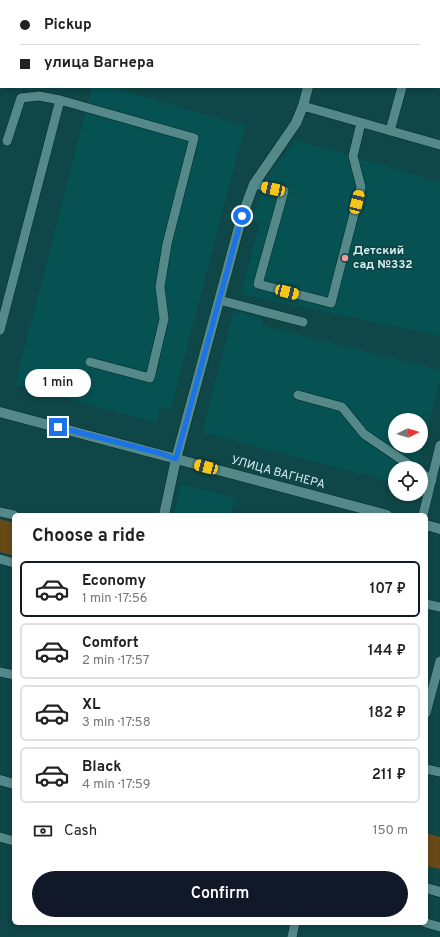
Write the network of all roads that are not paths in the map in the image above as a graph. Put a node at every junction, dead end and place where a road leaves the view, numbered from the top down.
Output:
1 (308, 88) edge
2 (402, 88) edge
3 (60, 100) junction
4 (303, 106) junction
5 (361, 123) junction
6 (390, 131) junction
7 (7, 140) dead end
8 (440, 145) edge
9 (254, 184) junction
10 (219, 300) junction
11 (303, 322) dead end
12 (0, 330) edge
13 (90, 362) dead end
14 (298, 395) dead end
15 (0, 412) edge
16 (440, 445) edge
17 (176, 459) junction
18 (404, 461) edge
19 (428, 477) edge
20 (432, 480) junction
21 (0, 512) edge
22 (164, 513) edge
23 (379, 513) edge
24 (424, 513) edge
25 (12, 515) edge
26 (428, 526) edge
27 (440, 529) edge
28 (0, 559) edge
29 (12, 562) edge
30 (428, 605) edge
31 (440, 608) edge
32 (440, 661) edge
33 (0, 672) edge
34 (12, 675) edge
35 (428, 706) edge
36 (428, 769) edge
37 (440, 772) edge
38 (0, 780) edge
39 (12, 783) edge
40 (0, 837) edge
41 (12, 840) edge
42 (428, 889) edge
43 (440, 892) edge
44 (428, 924) edge
45 (295, 925) edge
46 (440, 928) edge
47 (292, 937) edge

1 - 4 street
2 - 6 lane
3 - 7 lane
3 - 12 lane
3 - 13 lane
4 - 5 lane
4 - 9 street
5 - 6 lane
5 - 9 lane
6 - 8 lane
9 - 10 street
10 - 11 lane
10 - 17 street
14 - 18 lane
15 - 17 street, УЛИЦА ВАГНЕРА
16 - 20 lane
17 - 22 street
17 - 23 street, УЛИЦА ВАГНЕРА
19 - 20 lane
20 - 24 lane
21 - 25 lane
26 - 27 street
28 - 29 lane
30 - 31 lane
32 - 35 lane
33 - 34 lane
36 - 37 lane
38 - 39 street
40 - 41 lane
42 - 43 street
44 - 46 lane
45 - 47 lane

